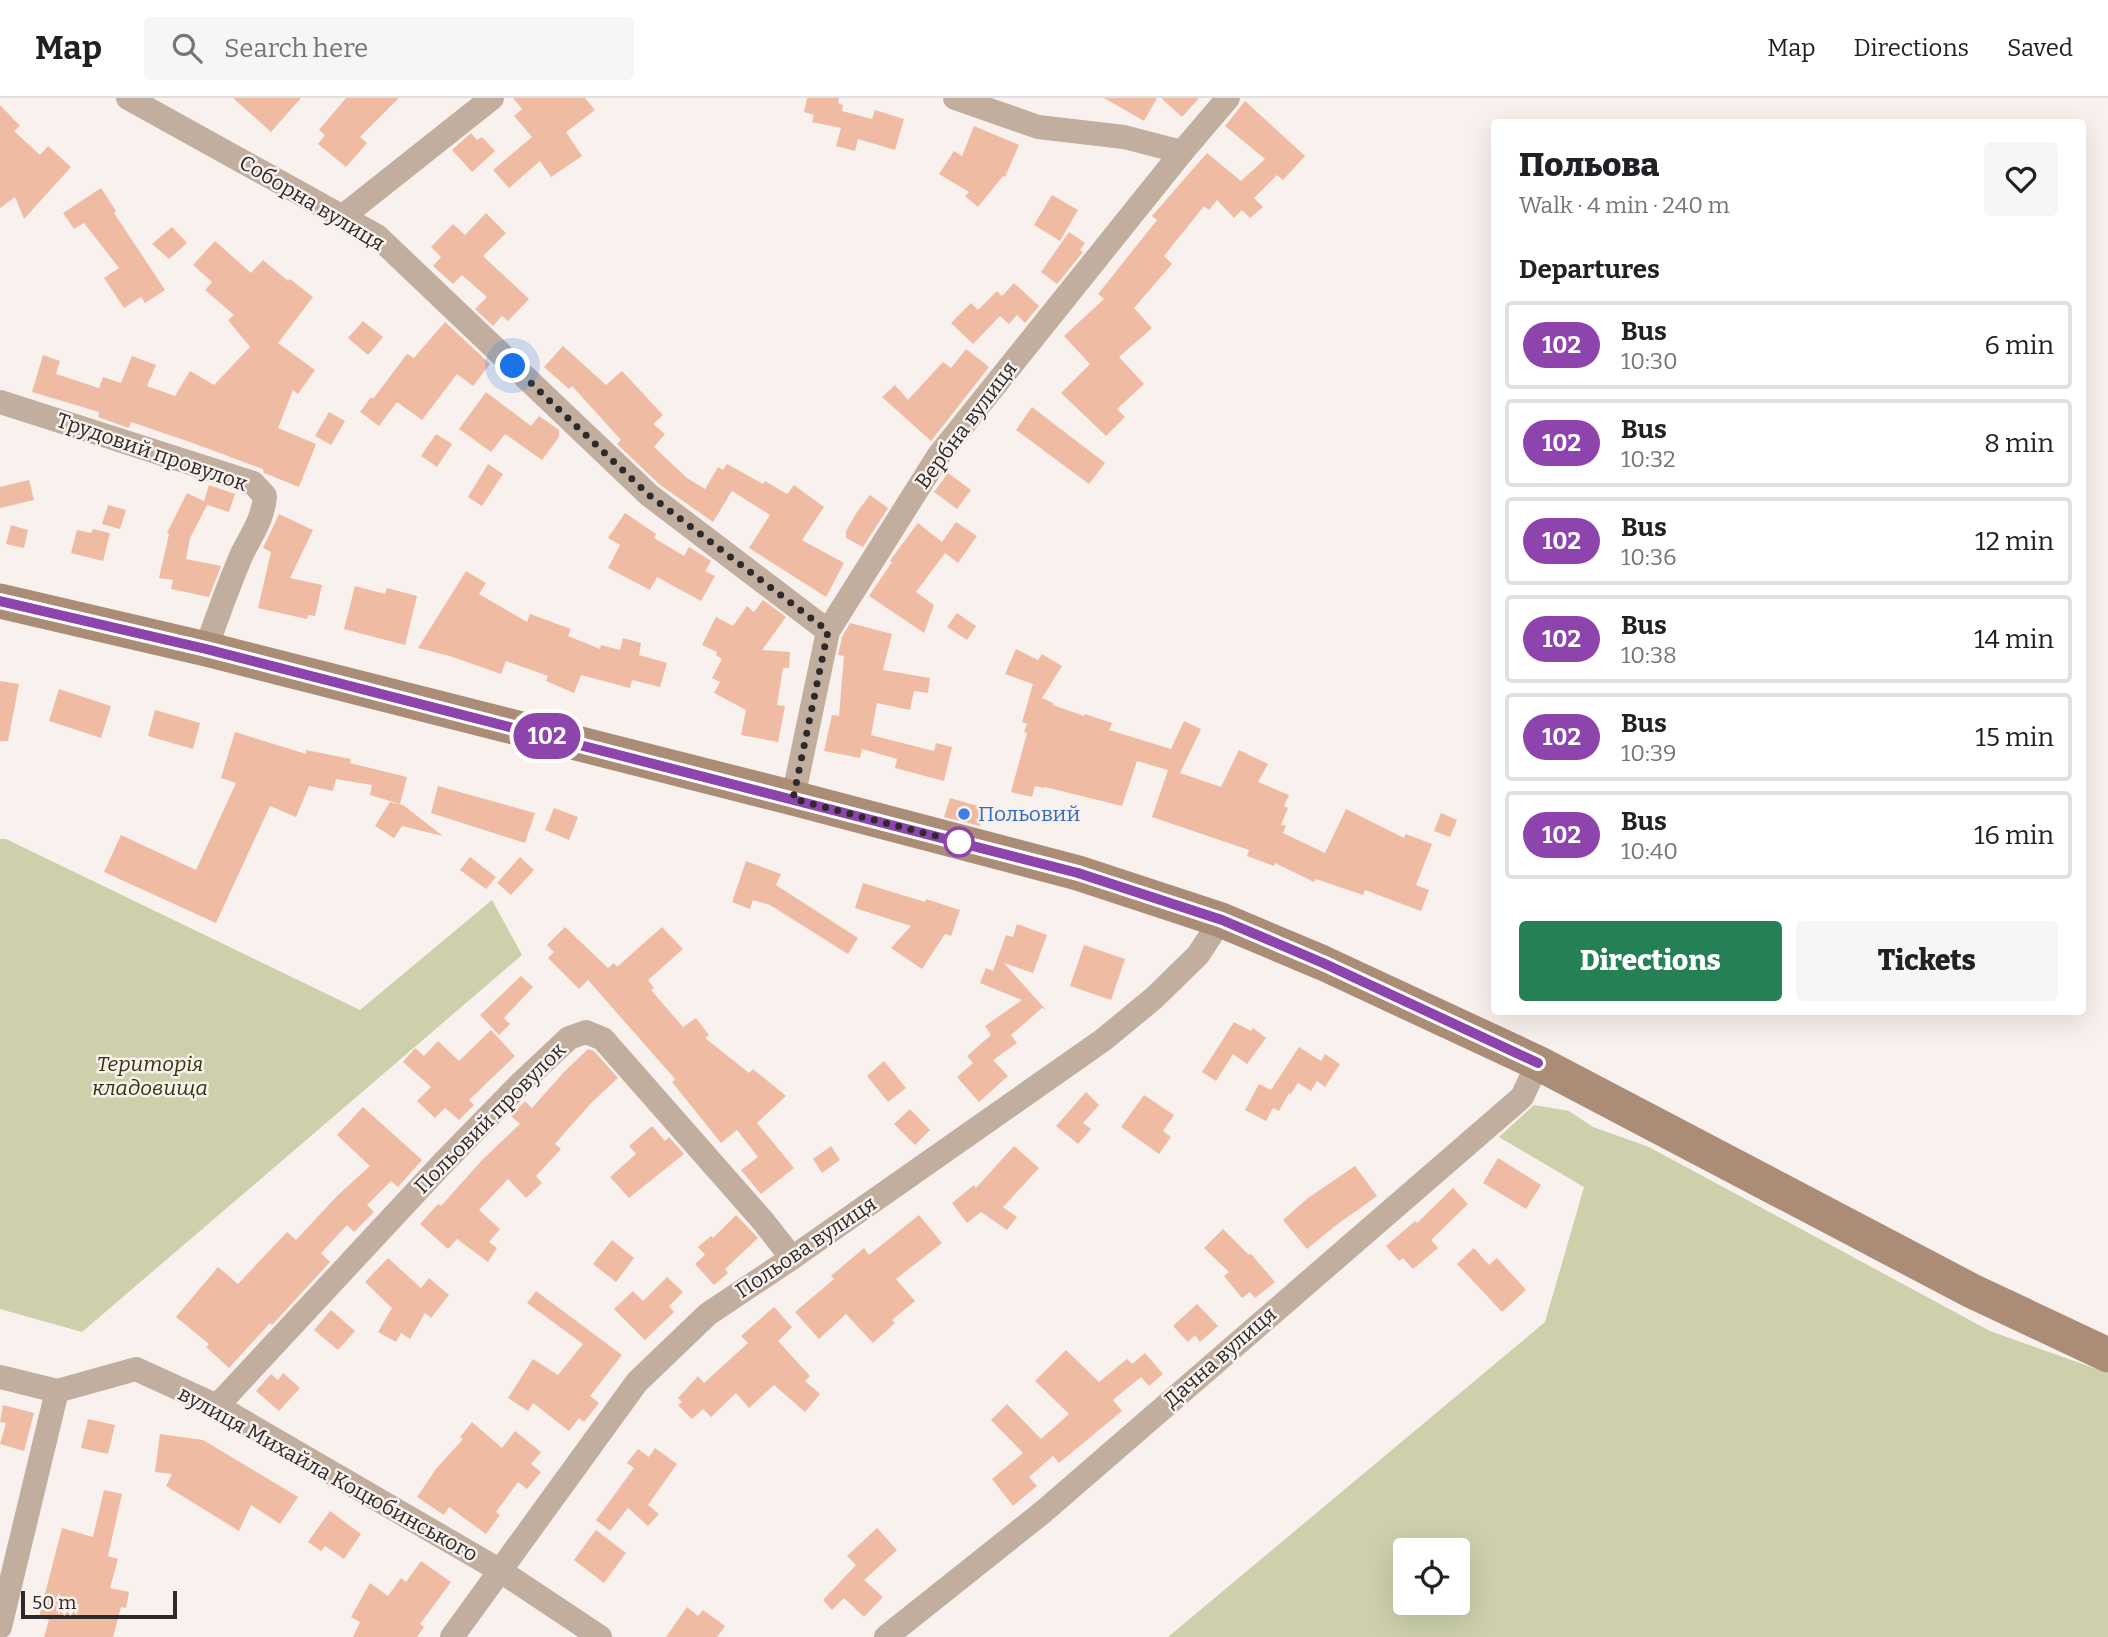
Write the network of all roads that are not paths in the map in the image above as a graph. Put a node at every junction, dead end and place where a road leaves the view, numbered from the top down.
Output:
1 (128, 98) edge
2 (492, 98) edge
3 (955, 98) edge
4 (1228, 98) edge
5 (1181, 152) junction
6 (342, 217) junction
7 (0, 402) edge
8 (0, 601) edge
9 (828, 631) junction
10 (206, 649) junction
11 (793, 799) junction
12 (1222, 920) junction
13 (1538, 1063) junction
14 (792, 1258) junction
15 (2108, 1354) edge
16 (0, 1377) edge
17 (57, 1391) junction
18 (217, 1406) junction
19 (499, 1570) junction
20 (0, 1627) edge
21 (452, 1637) edge
22 (600, 1637) edge
23 (886, 1637) edge

1 - 6 street, Соборна вулиця
2 - 6 street
3 - 5 street
4 - 5 street, Вербна вулиця
5 - 9 street, Вербна вулиця
6 - 9 street, Соборна вулиця
7 - 10 street, Трудовий провулок
8 - 10 street
9 - 11 street, Вербна вулиця
10 - 11 street
11 - 12 street
12 - 13 street
12 - 14 street, Польова вулиця
13 - 15 street
13 - 23 street, Дачна вулиця
14 - 18 street, Польовий провулок
14 - 19 street, Польова вулиця
16 - 17 street, вулиця Михайла Коцюбинського
17 - 18 street, вулиця Михайла Коцюбинського
17 - 20 street
18 - 19 street, вулиця Михайла Коцюбинського
19 - 21 street, Польова вулиця
19 - 22 street, вулиця Михайла Коцюбинського

